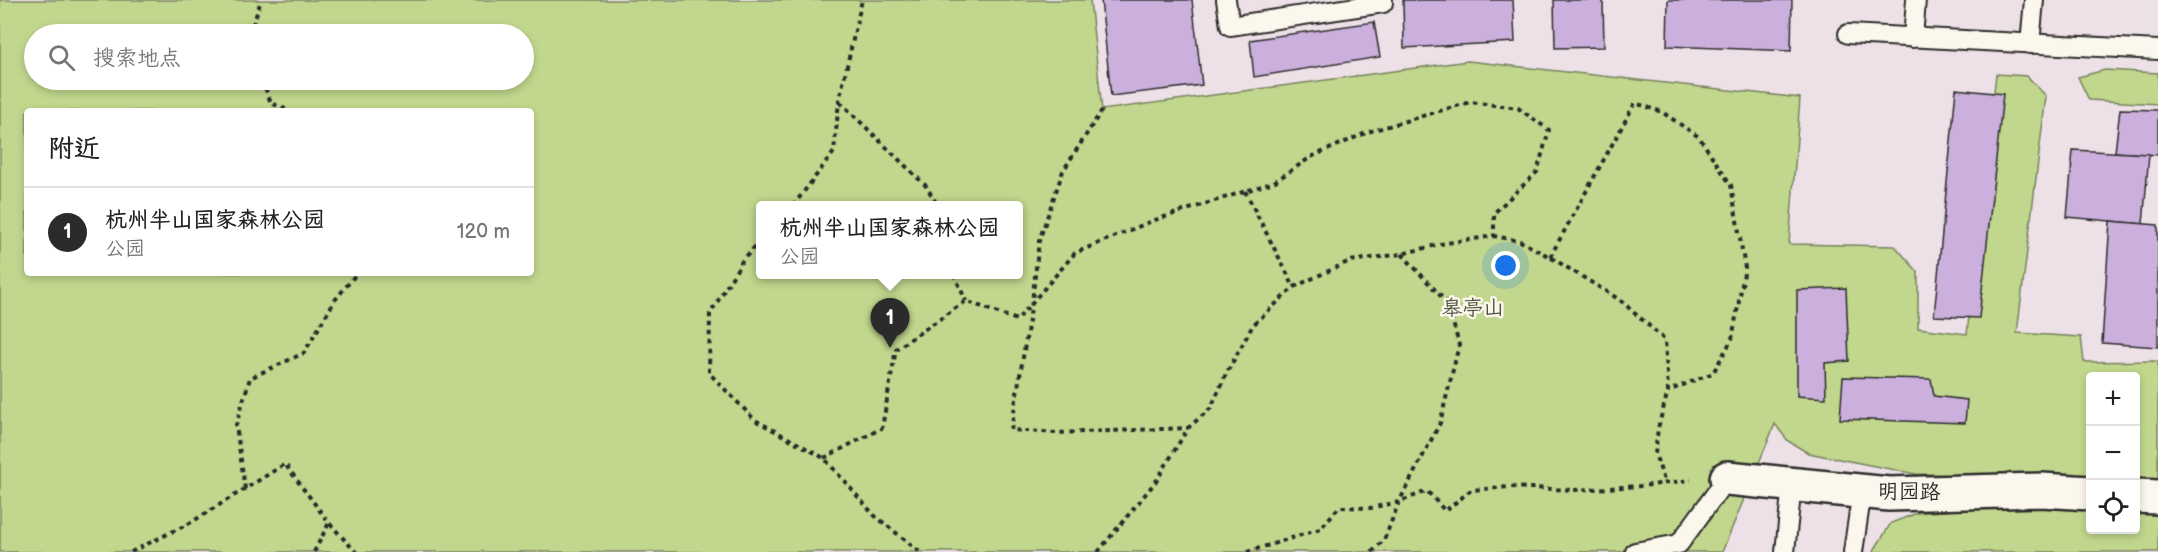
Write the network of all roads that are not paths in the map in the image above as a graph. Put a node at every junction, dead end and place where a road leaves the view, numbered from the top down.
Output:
1 (1226, 0) edge
2 (1383, 0) edge
3 (1916, 0) edge
4 (2034, 0) edge
5 (1848, 34) dead end
6 (1913, 38) junction
7 (2030, 45) junction
8 (2158, 50) edge
9 (1727, 477) joint
10 (1792, 484) junction
11 (1862, 491) junction
12 (2086, 493) edge
13 (2140, 496) edge
14 (2158, 497) edge
15 (1635, 552) edge
16 (1785, 552) edge
17 (1853, 552) edge

1 - 2 lane
3 - 6 lane
4 - 7 lane
5 - 6 lane
6 - 7 lane
7 - 8 lane
9 - 10 street, 明园路
9 - 15 lane
10 - 11 street, 明园路
10 - 16 lane
11 - 12 street, 明园路
11 - 17 lane
13 - 14 street

